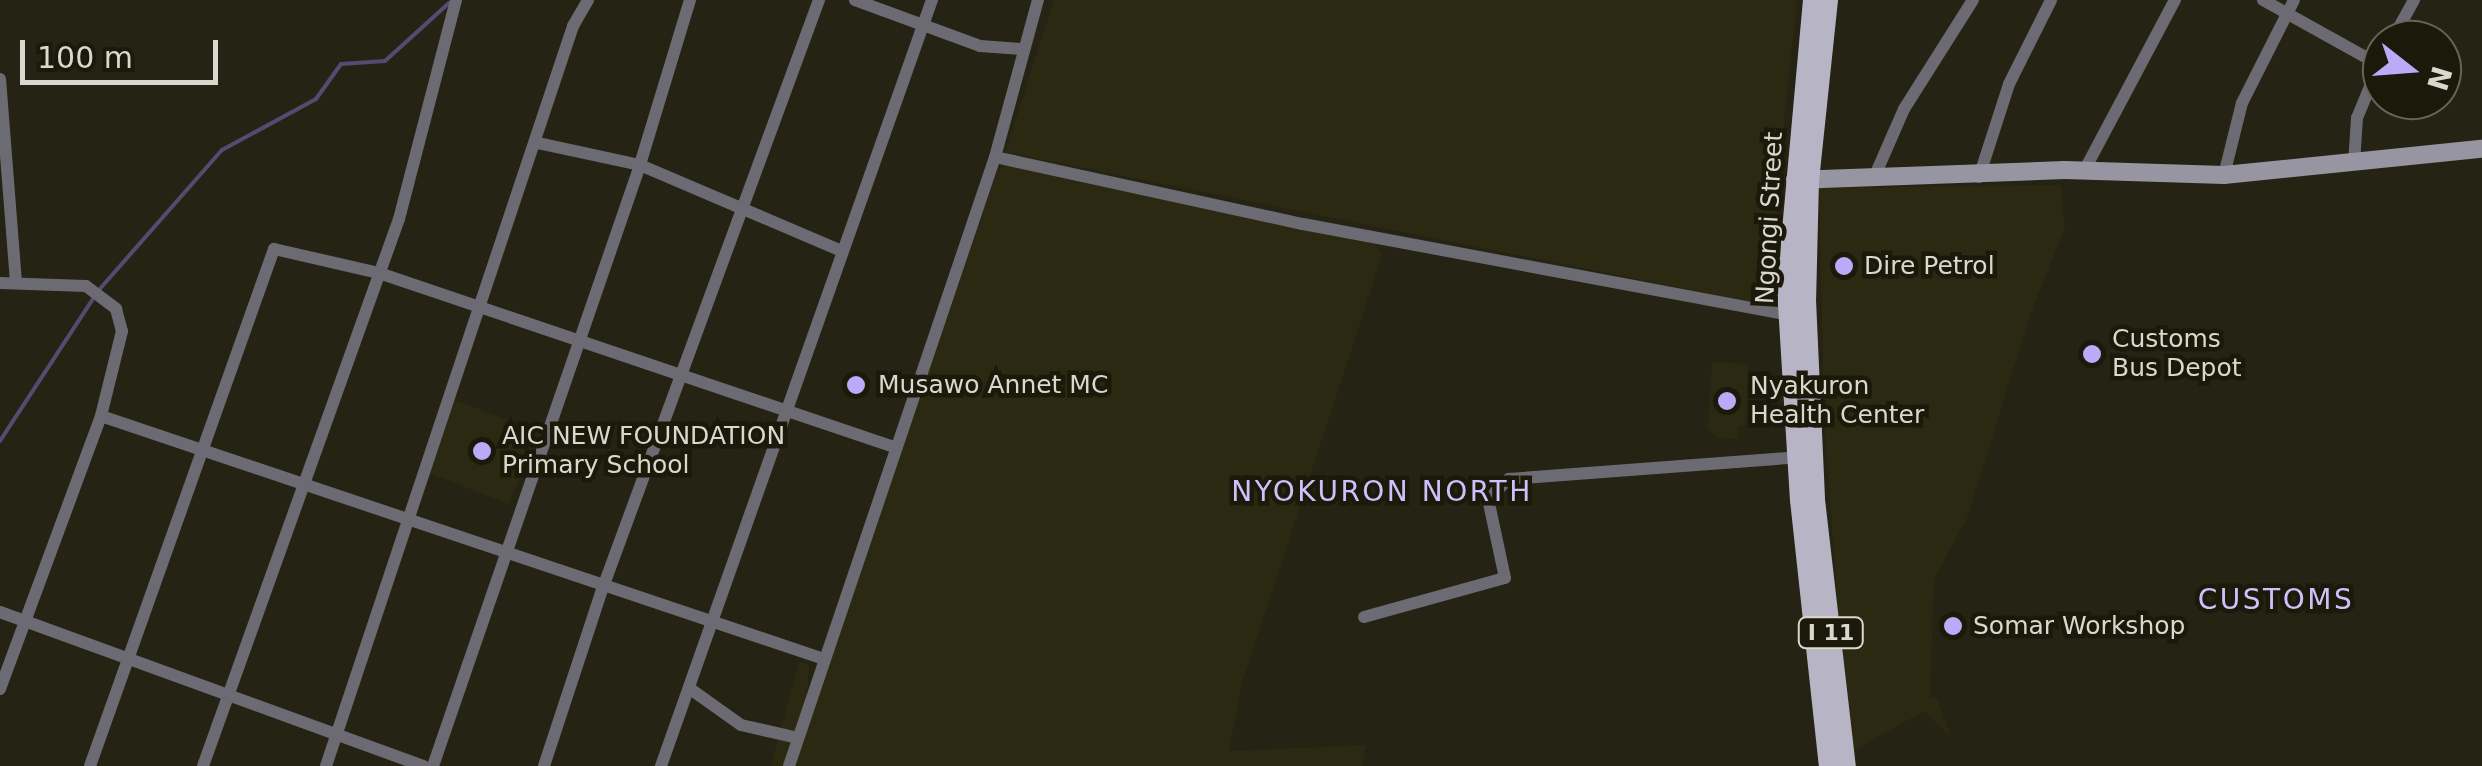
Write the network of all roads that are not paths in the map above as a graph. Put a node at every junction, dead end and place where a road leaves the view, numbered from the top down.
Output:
1 (456, 0) edge
2 (588, 0) edge
3 (690, 0) edge
4 (819, 0) edge
5 (855, 0) edge
6 (932, 0) edge
7 (1038, 0) edge
8 (1813, 0) edge
9 (1828, 0) edge
10 (1972, 0) edge
11 (2050, 0) edge
12 (2174, 0) edge
13 (2263, 0) edge
14 (2294, 0) edge
15 (2287, 14) junction
16 (923, 25) junction
17 (1020, 49) junction
18 (2362, 52) edge
19 (0, 79) edge
20 (2362, 106) edge
21 (538, 143) junction
22 (2482, 149) edge
23 (995, 157) junction
24 (2354, 164) junction
25 (640, 166) junction
26 (2084, 170) junction
27 (2224, 175) junction
28 (1978, 177) junction
29 (1802, 180) junction
30 (1873, 180) junction
31 (740, 209) junction
32 (842, 252) junction
33 (378, 273) junction
34 (16, 282) junction
35 (0, 283) edge
36 (479, 309) junction
37 (1798, 315) junction
38 (582, 342) junction
39 (685, 377) junction
40 (789, 415) junction
41 (102, 416) junction
42 (894, 447) junction
43 (202, 449) junction
44 (1806, 457) junction
45 (303, 485) junction
46 (1808, 500) junction
47 (410, 519) junction
48 (508, 554) junction
49 (602, 590) junction
50 (0, 612) edge
51 (1364, 617) dead end
52 (24, 622) junction
53 (713, 626) junction
54 (127, 658) junction
55 (824, 659) junction
56 (689, 688) junction
57 (0, 690) edge
58 (228, 694) junction
59 (338, 734) junction
60 (798, 738) junction
61 (90, 766) edge
62 (203, 766) edge
63 (326, 766) edge
64 (424, 766) edge
65 (433, 766) edge
66 (544, 766) edge
67 (661, 766) edge
68 (789, 766) edge
69 (1828, 766) edge
70 (1846, 766) edge

1 - 33 street
2 - 21 street
3 - 25 street
4 - 31 street
5 - 16 street
6 - 16 street
7 - 17 street
8 - 29 main road, Ngongi Street
9 - 29 main road, Ngongi Street
10 - 30 street
11 - 28 street
12 - 26 street
13 - 15 street
14 - 15 street
15 - 18 street
15 - 27 street
16 - 17 street
16 - 32 street
17 - 23 street
19 - 34 street
20 - 24 street
21 - 25 street
21 - 36 street
22 - 24 street
23 - 37 street
23 - 42 street
24 - 27 street
25 - 31 street
25 - 38 street
26 - 27 street
26 - 28 street
28 - 30 street
29 - 30 street
29 - 37 main road, Ngongi Street
31 - 32 street
31 - 39 street
32 - 40 street
33 - 36 street
33 - 43 street
33 - 45 street
34 - 35 street
34 - 41 street
36 - 38 street
36 - 47 street
37 - 44 main road, Ngongi Street
38 - 39 street
38 - 48 street
39 - 40 street
39 - 49 street
40 - 42 street
40 - 53 street
41 - 43 street
41 - 52 street
42 - 55 street
43 - 45 street
43 - 54 street
44 - 46 main road, Ngongi Street
44 - 51 street
45 - 47 street
45 - 58 street
46 - 69 main road, I 11
46 - 70 main road, I 11
47 - 48 street
47 - 59 street
48 - 49 street
48 - 65 street
49 - 53 street
49 - 66 street
50 - 52 street
52 - 54 street
52 - 57 street
53 - 55 street
53 - 56 street
54 - 58 street
54 - 61 street
55 - 60 street
56 - 60 street
56 - 67 street
58 - 59 street
58 - 62 street
59 - 63 street
59 - 64 street
60 - 68 street

